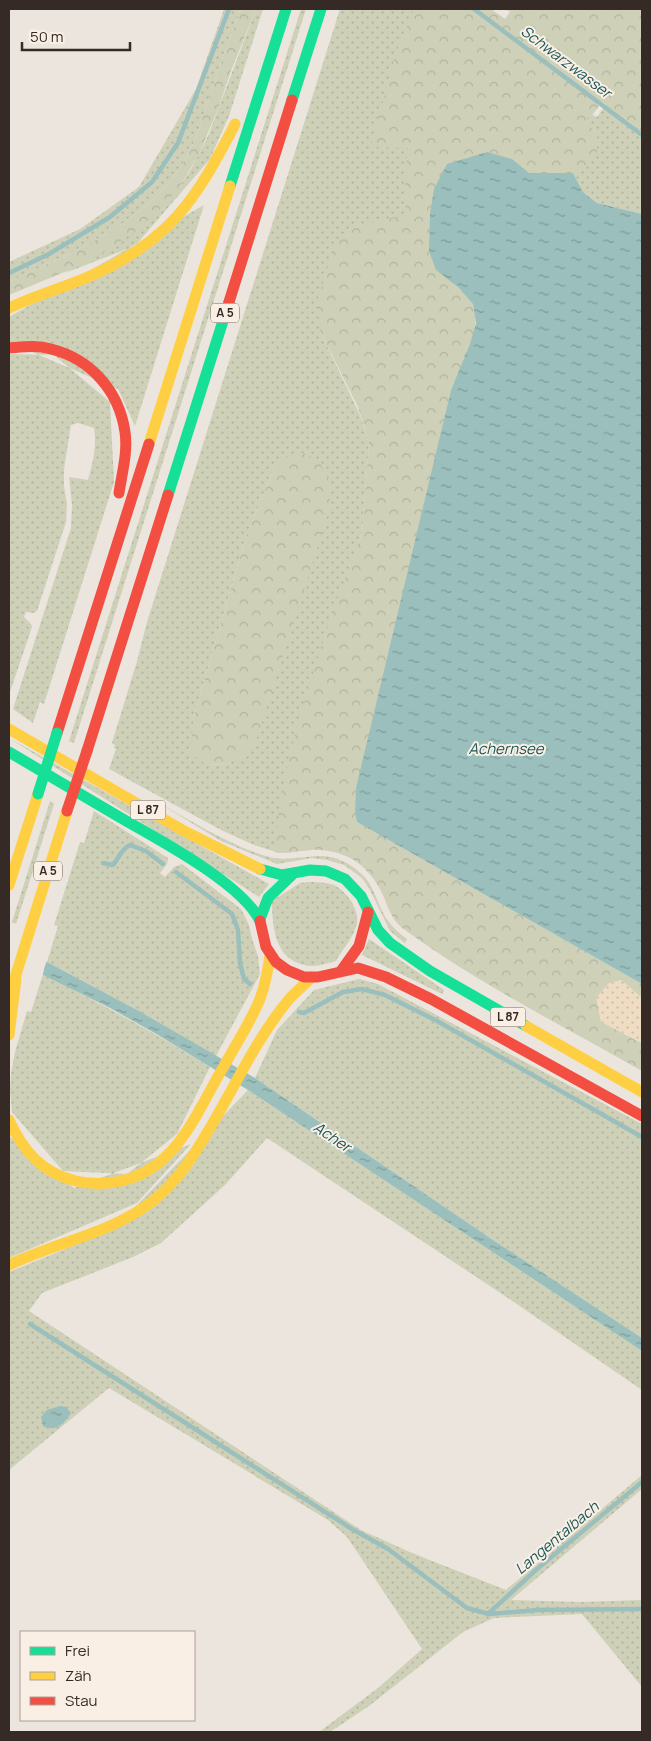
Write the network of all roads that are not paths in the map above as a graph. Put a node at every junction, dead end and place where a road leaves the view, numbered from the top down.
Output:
1 (286, 9) edge
2 (321, 9) edge
3 (272, 50) junction
4 (9, 308) edge
5 (9, 348) edge
6 (104, 583) junction
7 (9, 729) edge
8 (9, 752) edge
9 (294, 874) junction
10 (9, 885) edge
11 (368, 912) junction
12 (260, 919) junction
13 (270, 955) junction
14 (341, 971) junction
15 (312, 978) junction
16 (15, 980) junction
17 (9, 997) edge
18 (9, 1035) edge
19 (642, 1092) edge
20 (642, 1116) edge
21 (9, 1120) edge
22 (9, 1266) edge

1 - 3 main road, A 5
2 - 16 main road, A 5, bridge
3 - 4 main road
3 - 6 main road, A 5
5 - 6 main road
6 - 10 main road, A 5, bridge
7 - 9 main road, L 87
8 - 12 main road, L 87
9 - 11 main road
9 - 12 main road
11 - 14 main road
11 - 19 main road, L 87
12 - 13 main road
13 - 15 main road
13 - 21 main road
14 - 15 main road
14 - 20 main road, L 87
15 - 22 main road
16 - 17 main road, A 5
16 - 18 main road

